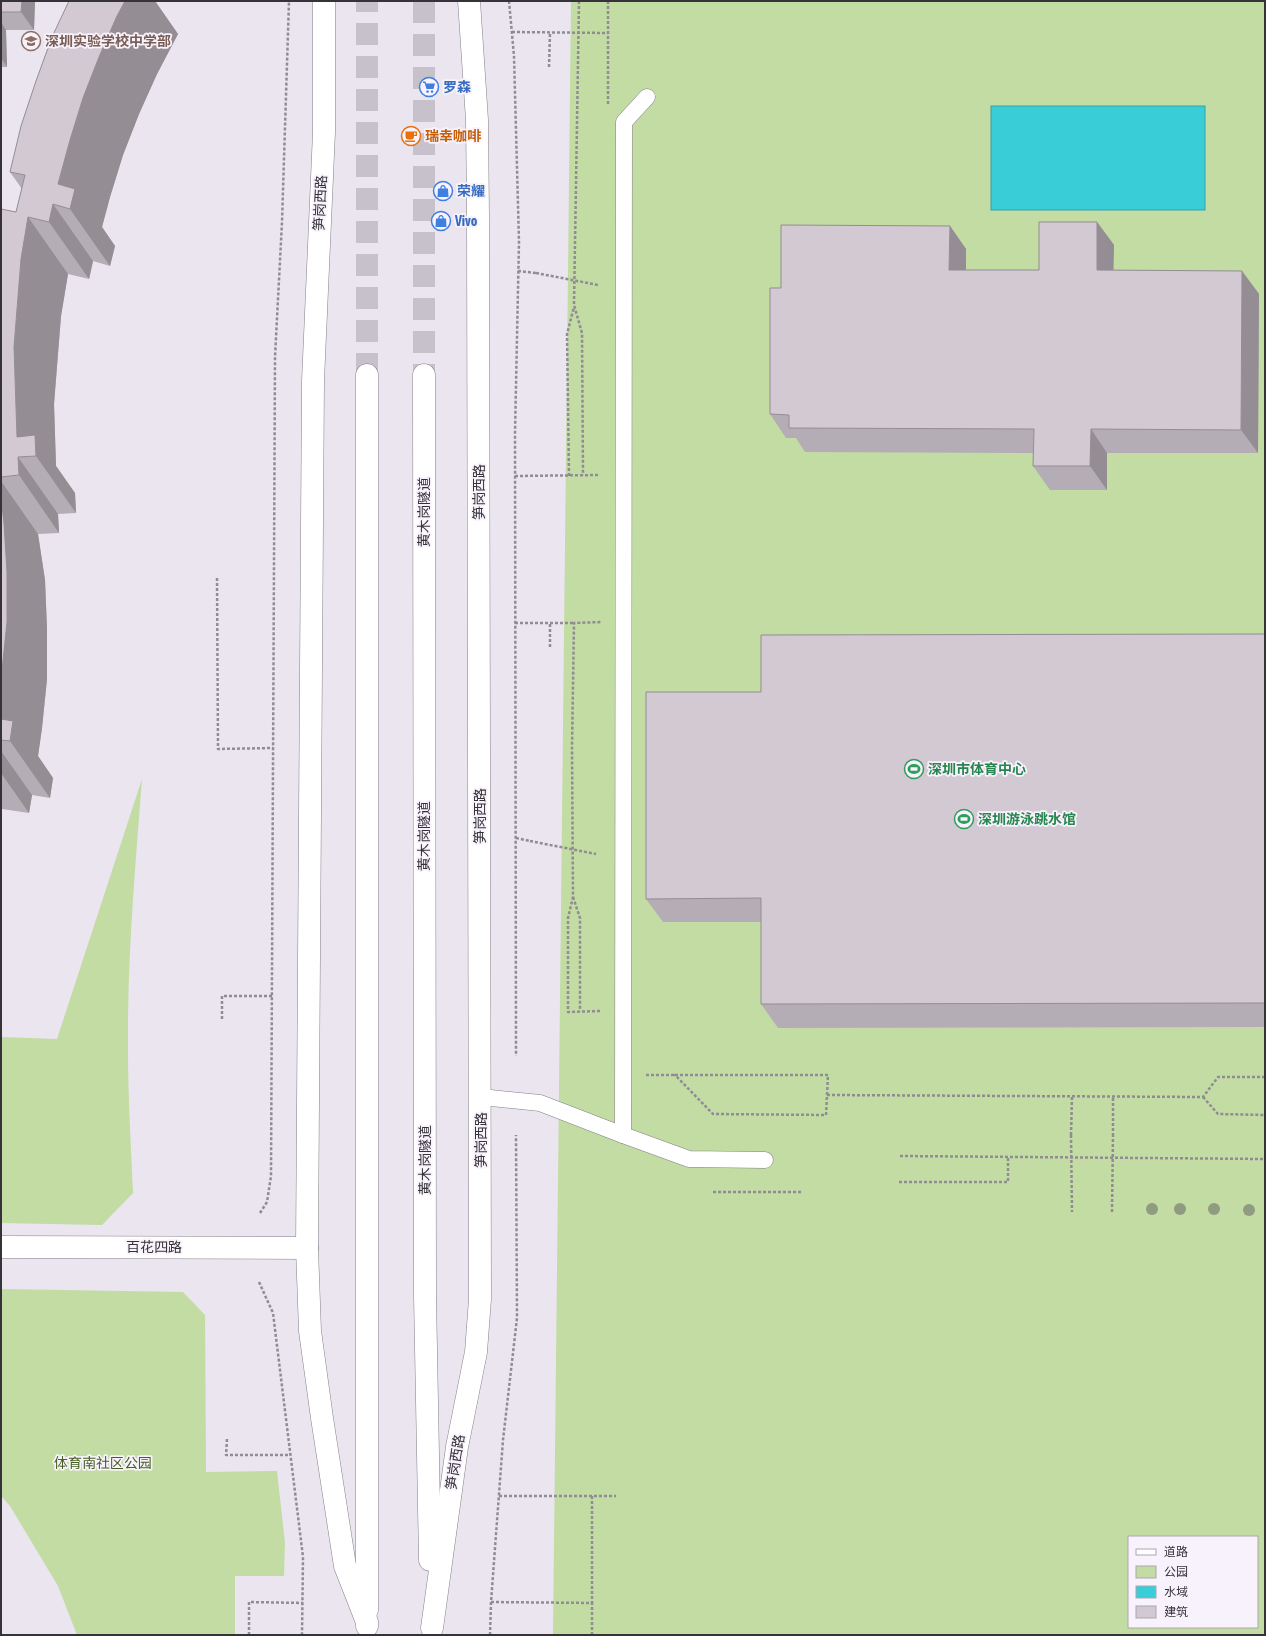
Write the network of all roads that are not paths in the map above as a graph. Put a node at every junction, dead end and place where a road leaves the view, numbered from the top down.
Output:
1 (324, 1) edge
2 (469, 1) edge
3 (647, 97) dead end
4 (367, 375) tunnel mouth
5 (424, 375) tunnel mouth
6 (481, 1097) junction
7 (623, 1135) junction
8 (765, 1160) dead end
9 (1, 1247) edge
10 (307, 1248) junction
11 (425, 1296) joint
12 (367, 1629) edge
13 (432, 1631) edge

1 - 10 main road, 笋岗西路
2 - 6 main road, 笋岗西路
3 - 7 lane
4 - 12 main road, 笋岗西路
5 - 11 main road, 黄木岗隧道
6 - 7 lane
6 - 13 main road, 笋岗西路
7 - 8 lane
9 - 10 main road, 百花四路
10 - 12 main road, 笋岗西路
11 - 13 main road, 笋岗西路

